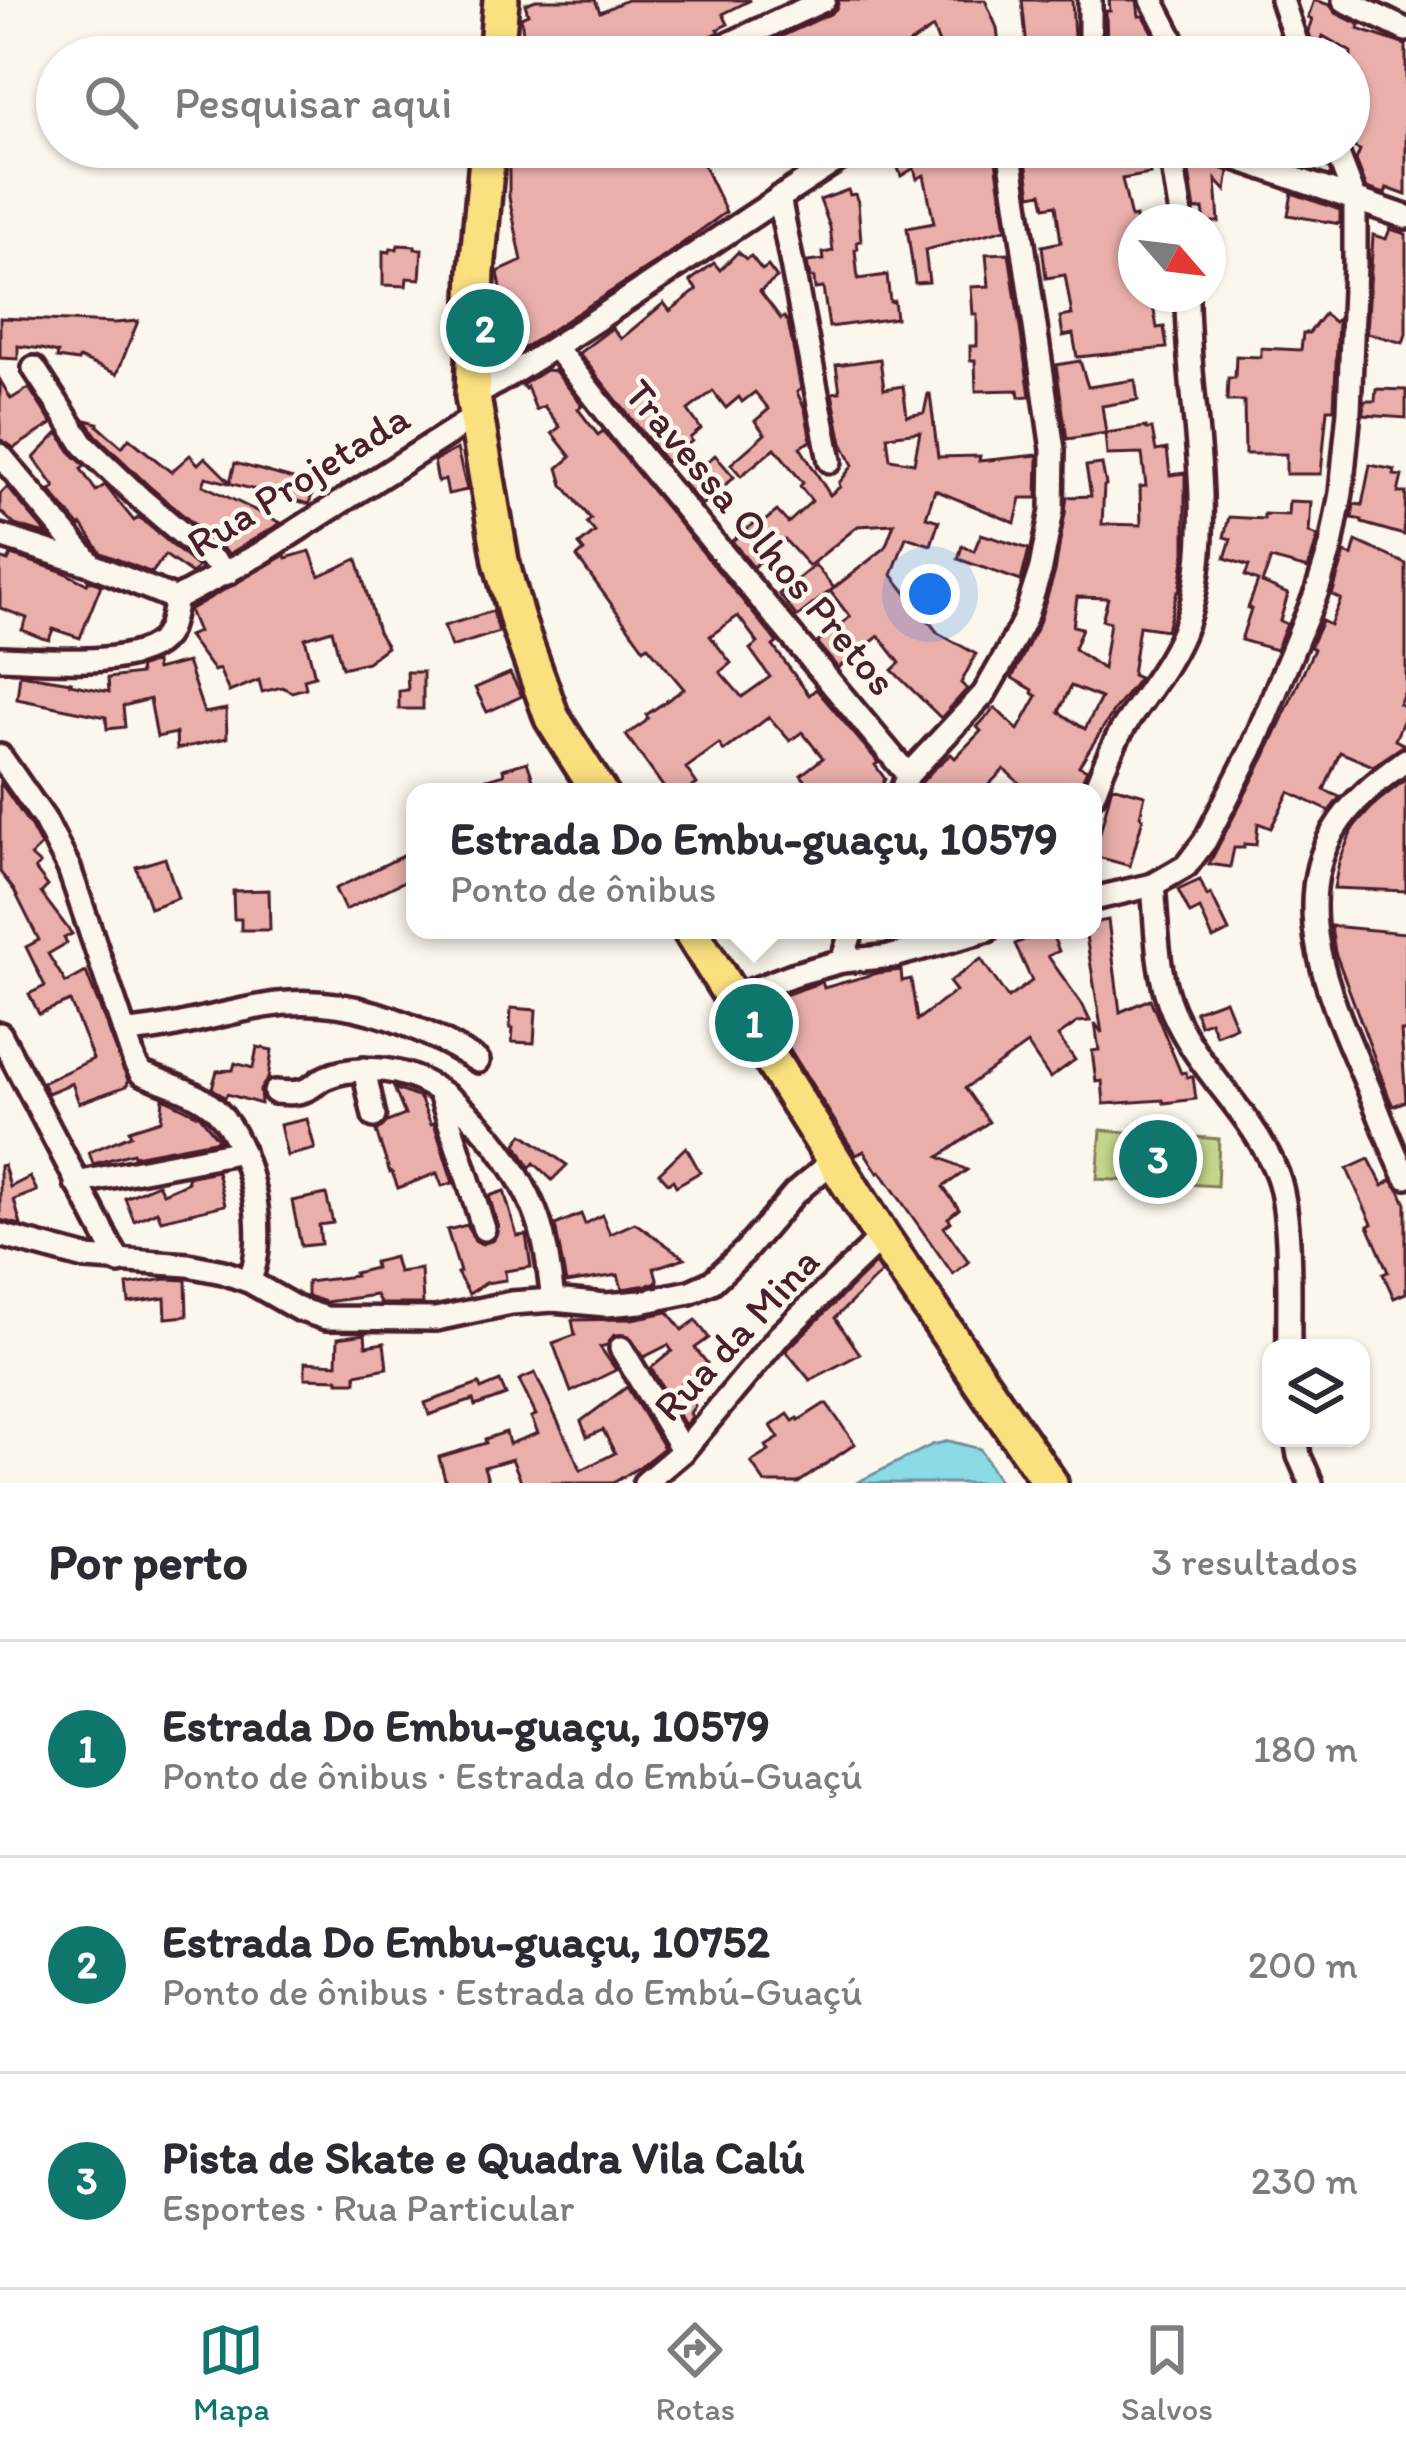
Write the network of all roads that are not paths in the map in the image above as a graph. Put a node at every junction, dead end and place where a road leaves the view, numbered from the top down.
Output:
1 (501, 0) edge
2 (824, 0) edge
3 (1090, 0) edge
4 (1152, 0) edge
5 (1282, 0) edge
6 (1344, 0) edge
7 (1406, 31) edge
8 (498, 36) edge
9 (746, 36) edge
10 (1090, 36) edge
11 (1170, 36) edge
12 (1294, 36) edge
13 (486, 168) edge
14 (825, 168) edge
15 (1012, 168) edge
16 (1173, 168) edge
17 (1265, 168) edge
18 (1343, 168) edge
19 (779, 197) junction
20 (1354, 199) junction
21 (1179, 204) edge
22 (1406, 217) edge
23 (1187, 312) edge
24 (556, 348) junction
25 (34, 368) dead end
26 (475, 406) junction
27 (0, 455) edge
28 (830, 460) dead end
29 (0, 536) edge
30 (92, 565) junction
31 (228, 573) junction
32 (176, 599) junction
33 (0, 658) edge
34 (1406, 760) edge
35 (2, 765) edge
36 (593, 783) edge
37 (904, 783) edge
38 (906, 783) edge
39 (1098, 783) edge
40 (1153, 885) junction
41 (1102, 897) edge
42 (696, 939) edge
43 (849, 939) edge
44 (955, 939) edge
45 (842, 961) junction
46 (735, 998) junction
47 (125, 1032) junction
48 (0, 1034) edge
49 (478, 1061) dead end
50 (364, 1070) junction
51 (275, 1092) dead end
52 (440, 1093) junction
53 (374, 1116) dead end
54 (242, 1151) junction
55 (833, 1161) junction
56 (1406, 1177) edge
57 (76, 1183) junction
58 (484, 1229) dead end
59 (0, 1234) edge
60 (882, 1237) junction
61 (119, 1262) junction
62 (249, 1281) junction
63 (553, 1300) junction
64 (1289, 1339) edge
65 (621, 1348) dead end
66 (1298, 1447) edge
67 (683, 1451) junction
68 (645, 1483) edge
69 (1050, 1483) edge
70 (1311, 1483) edge

1 - 8 main road
2 - 9 street
3 - 10 street
4 - 11 street
5 - 12 street
6 - 7 street
13 - 26 main road
14 - 19 street, Rua Projetada
15 - 38 street
16 - 21 street
17 - 20 street
18 - 20 street
19 - 24 street, Rua Projetada
19 - 28 street
20 - 22 street
20 - 40 street
23 - 39 street
24 - 26 street, Rua Projetada
24 - 37 street, Travessa Olhos Pretos
25 - 31 street
26 - 31 street, Rua Projetada
26 - 36 main road
27 - 30 street, Rua Projetada
29 - 30 street, Rua Projetada
30 - 32 street, Rua Projetada
31 - 32 street, Rua Projetada
32 - 33 street
34 - 56 street
35 - 47 street
40 - 41 street
40 - 64 street
42 - 46 main road
43 - 45 street
44 - 45 street
45 - 46 street
46 - 55 main road
47 - 49 street
47 - 54 street
48 - 57 street
50 - 51 street
50 - 52 street
50 - 53 street
52 - 58 street
52 - 63 street
54 - 57 street
54 - 62 street
55 - 60 main road
55 - 63 street
57 - 61 street
59 - 61 street
60 - 67 street, Rua da Mina
60 - 69 main road
61 - 62 street
62 - 63 street
65 - 67 street
66 - 70 street
67 - 68 street, Rua da Mina

